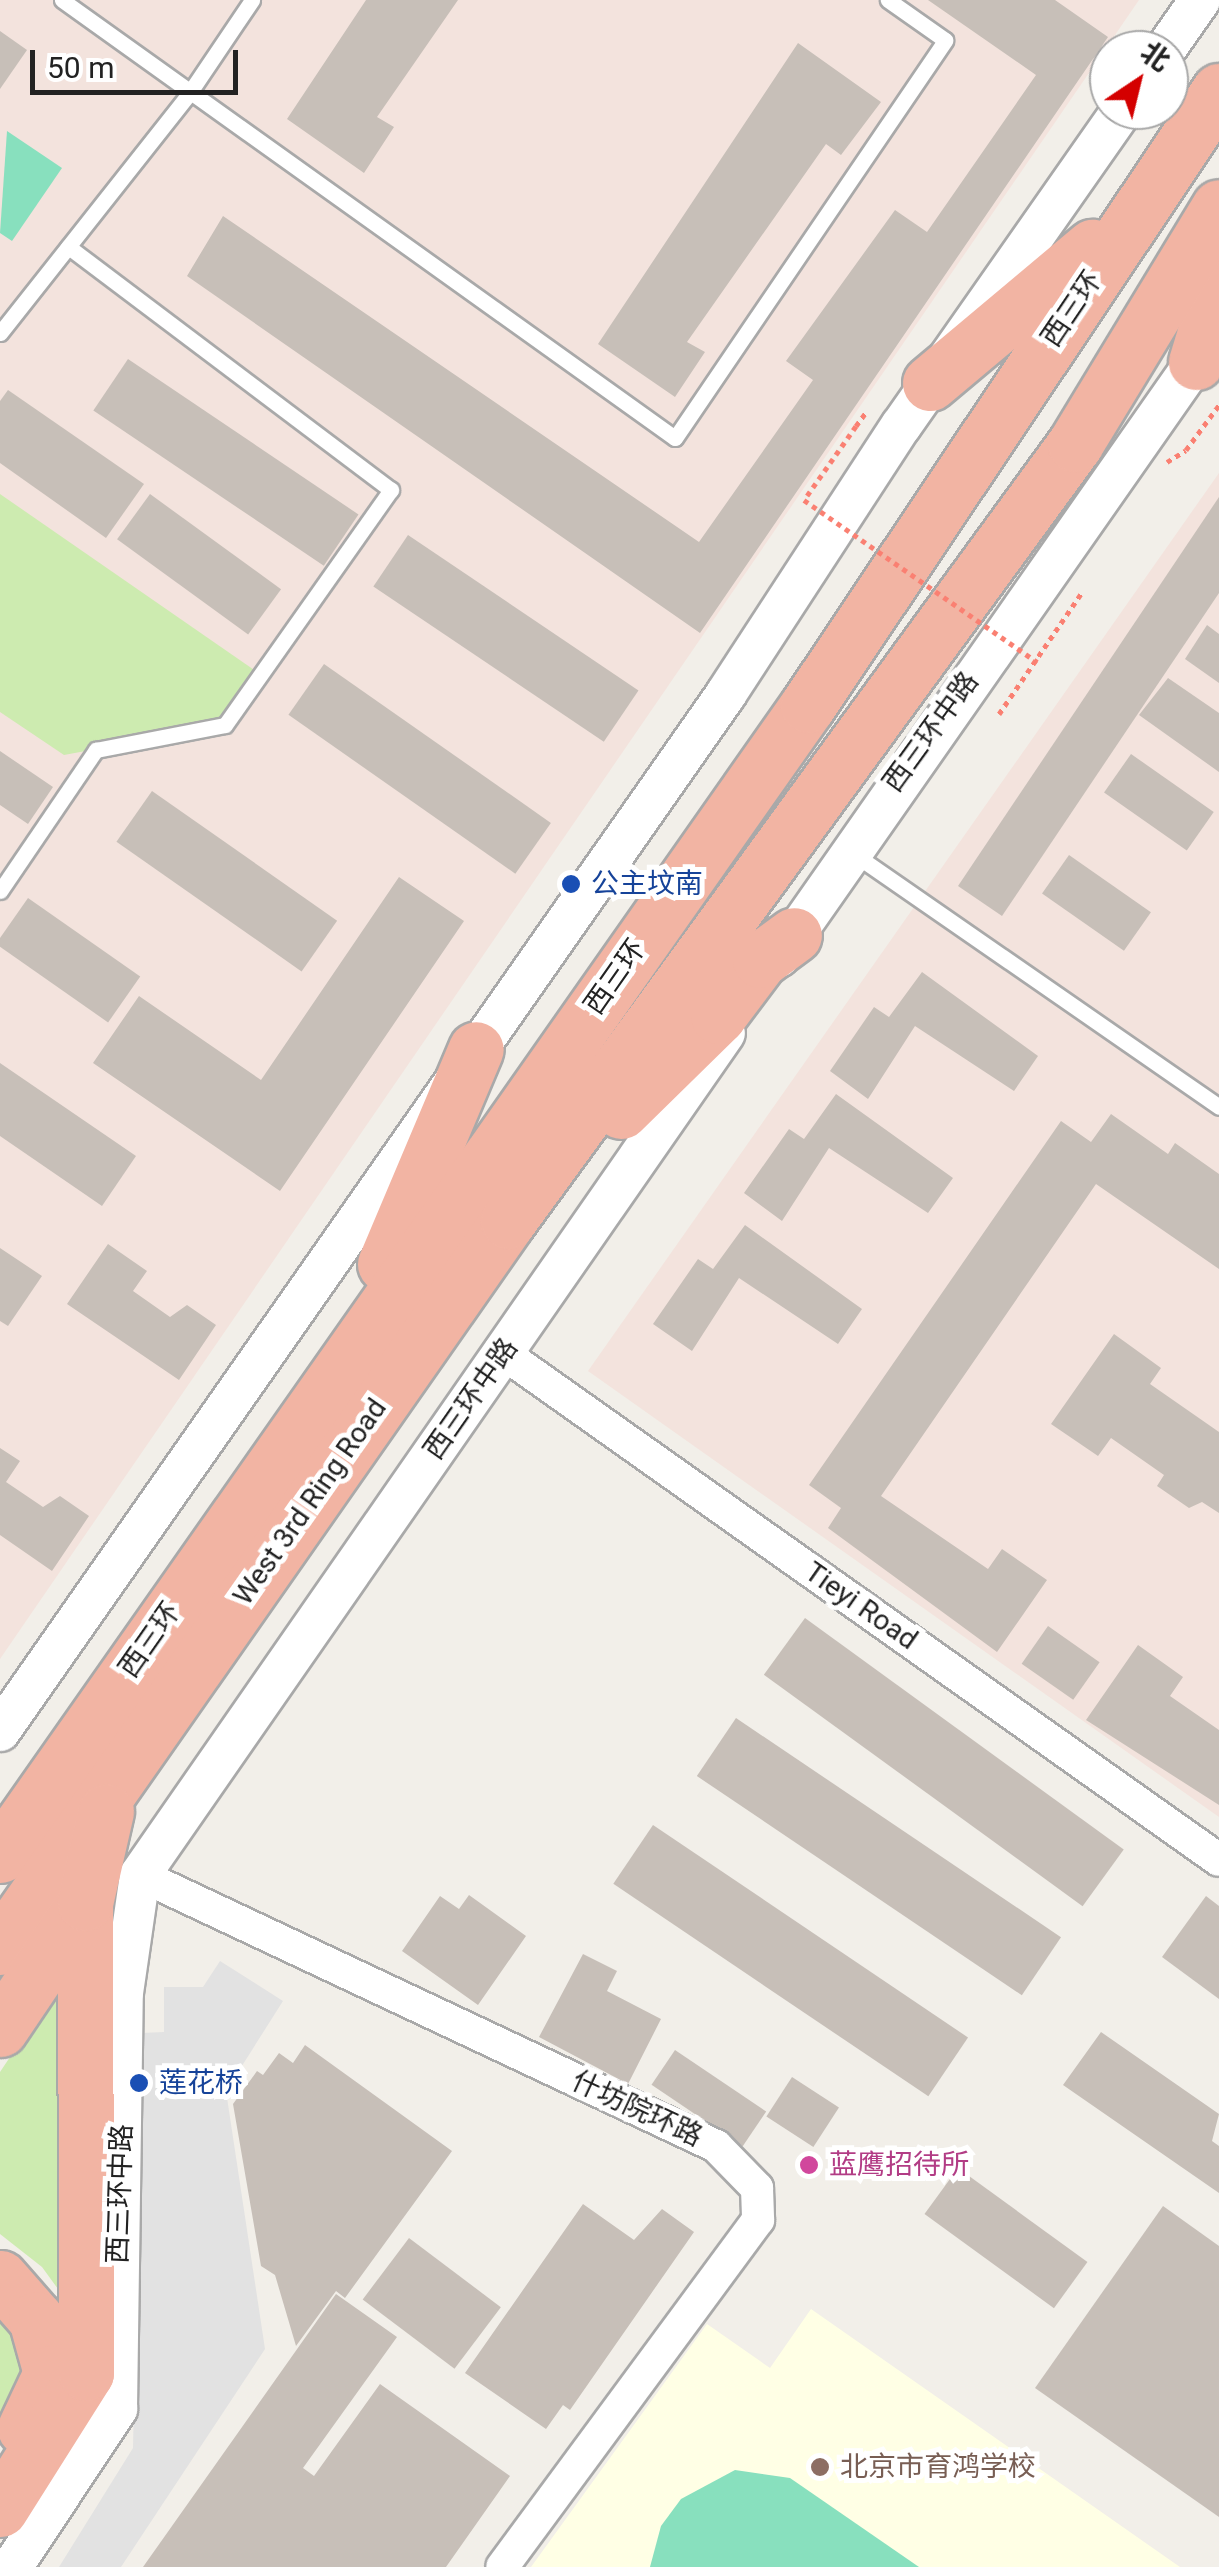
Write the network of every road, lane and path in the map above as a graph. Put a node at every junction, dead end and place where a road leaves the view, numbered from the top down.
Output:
1 (62, 0) edge
2 (252, 0) edge
3 (888, 0) edge
4 (1200, 0) edge
5 (1179, 30) edge
6 (190, 92) junction
7 (1219, 92) edge
8 (1108, 130) edge
9 (1140, 207) junction
10 (1219, 208) edge
11 (68, 248) junction
12 (1219, 288) edge
13 (0, 333) edge
14 (1208, 345) edge
15 (930, 383) junction
16 (872, 405) dead end
17 (1083, 591) dead end
18 (1037, 662) junction
19 (999, 714) dead end
20 (847, 849) junction
21 (0, 890) edge
22 (794, 934) junction
23 (476, 1048) junction
24 (1219, 1106) edge
25 (508, 1221) junction
26 (503, 1353) junction
27 (345, 1359) junction
28 (0, 1732) edge
29 (88, 1774) junction
30 (0, 1809) edge
31 (0, 1856) edge
32 (1219, 1860) edge
33 (140, 1874) junction
34 (85, 1903) junction
35 (0, 1947) edge
36 (0, 2029) edge
37 (0, 2278) edge
38 (0, 2468) edge
39 (0, 2510) edge
40 (12, 2567) edge
41 (502, 2567) edge

1 - 6 lane
2 - 6 lane
3 - 6 lane
4 - 5 street
6 - 11 lane
7 - 9 highway, 西三环
8 - 15 street
9 - 15 highway
9 - 27 highway, 西三环
10 - 25 highway, 西三环
11 - 13 lane
11 - 21 lane
12 - 14 highway
14 - 20 street, 西三环中路
15 - 23 street
16 - 18 path, bridge
17 - 18 path
18 - 19 path
20 - 22 street, 西三环中路
20 - 24 lane
22 - 25 highway
22 - 26 street, 西三环中路
23 - 27 highway
23 - 28 street
25 - 29 highway, West 3rd Ring Road
26 - 32 street, Tieyi Road
26 - 33 street, 西三环中路
27 - 29 highway, 西三环
29 - 30 highway
29 - 31 highway, 西三环
29 - 34 highway
29 - 35 highway, 西三环
33 - 40 street, 西三环中路
33 - 41 street, 什坊院环路
34 - 36 highway
34 - 39 highway
37 - 38 highway

